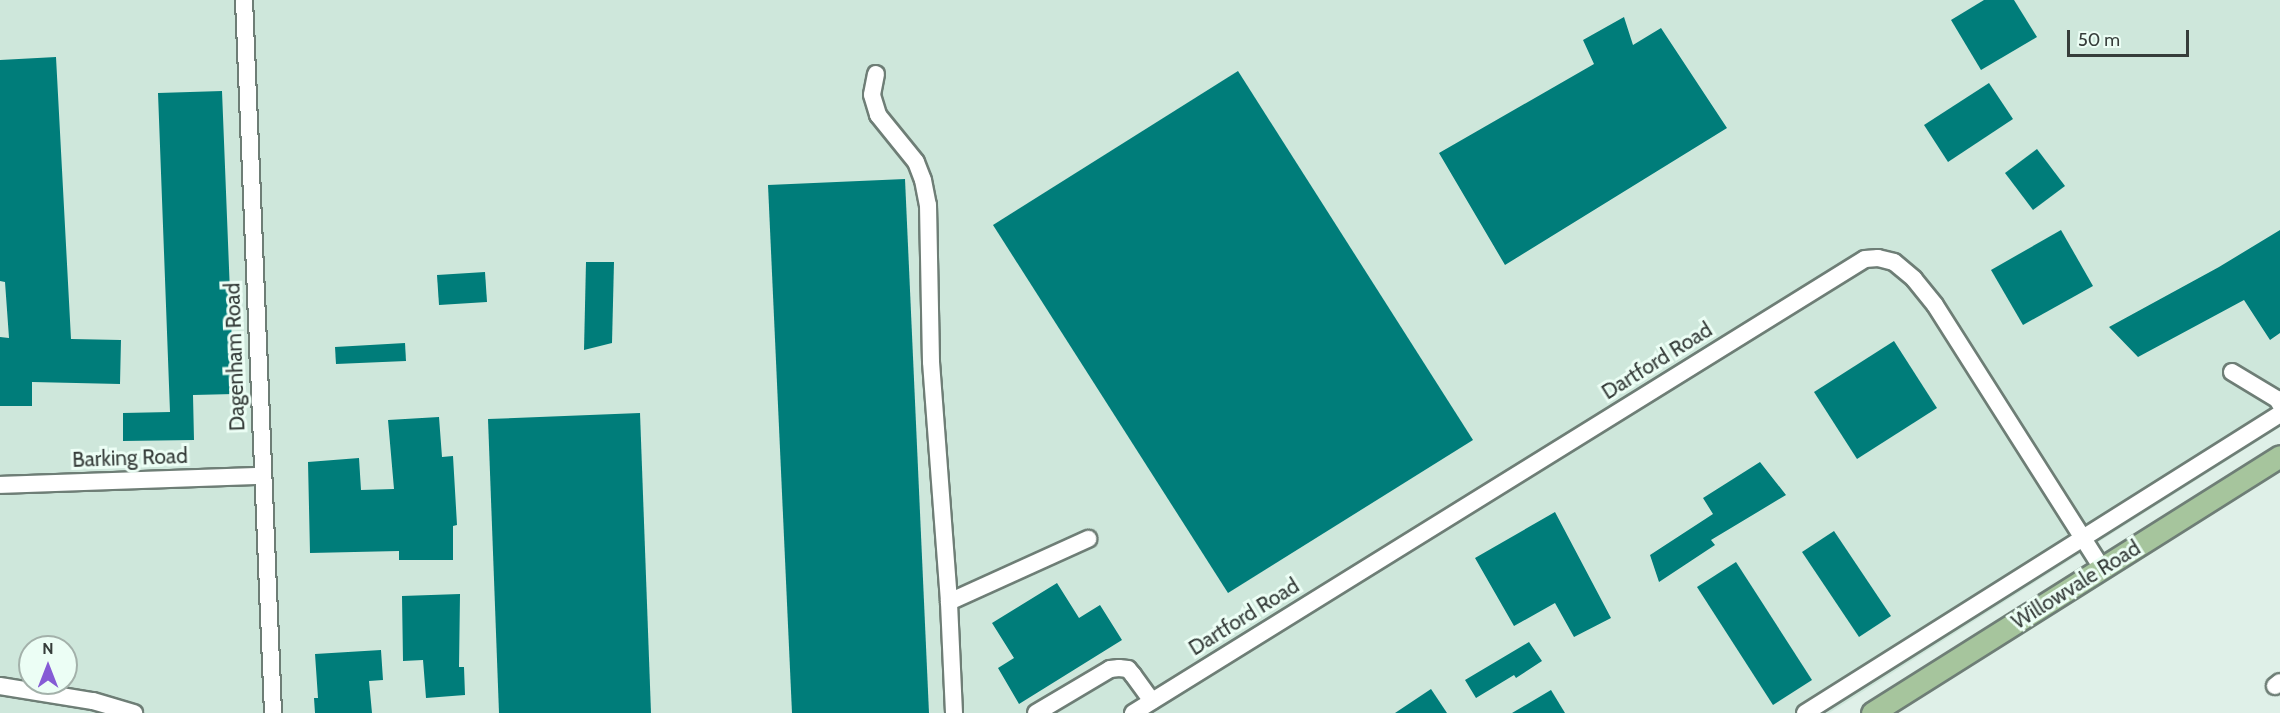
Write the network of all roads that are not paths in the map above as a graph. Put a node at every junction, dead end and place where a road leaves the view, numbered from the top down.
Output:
1 (244, 0) edge
2 (876, 74) dead end
3 (2232, 372) dead end
4 (2280, 404) edge
5 (2280, 414) edge
6 (2280, 456) edge
7 (262, 476) junction
8 (0, 485) edge
9 (1088, 539) dead end
10 (2081, 539) junction
11 (2102, 568) junction
12 (949, 602) junction
13 (0, 686) edge
14 (1152, 701) junction
15 (134, 713) edge
16 (273, 713) edge
17 (954, 713) edge
18 (1036, 713) edge
19 (1133, 713) edge
20 (1805, 713) edge
21 (1872, 713) edge

1 - 7 street, Dagenham Road
2 - 12 street
3 - 4 street
5 - 10 street
6 - 11 main road, Willowvale Road
7 - 8 street, Barking Road
7 - 16 street, Dagenham Road
9 - 12 street
10 - 11 street, Dartford Road
10 - 14 street, Dartford Road
10 - 20 street
11 - 21 main road, Willowvale Road
12 - 17 street
13 - 15 street
14 - 18 street
14 - 19 street, Dartford Road

